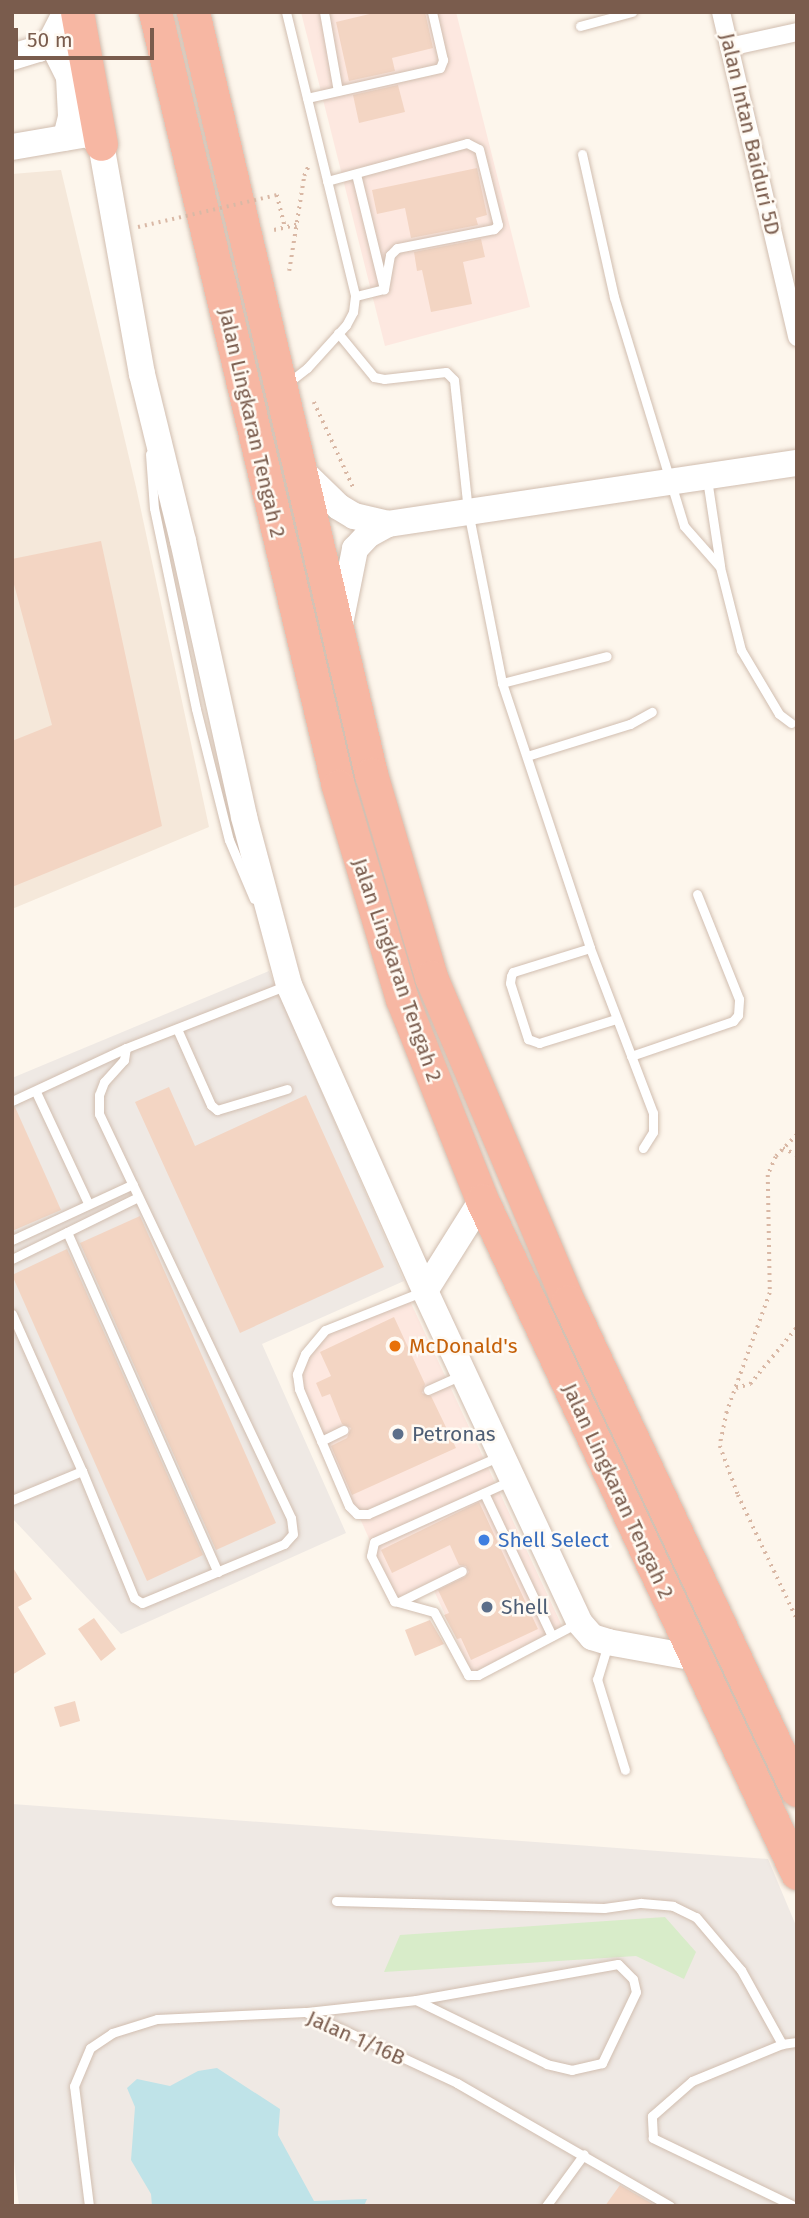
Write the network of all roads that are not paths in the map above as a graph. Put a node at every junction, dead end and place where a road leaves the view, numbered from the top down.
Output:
1 (66, 12) edge
2 (77, 12) edge
3 (155, 12) edge
4 (193, 12) edge
5 (286, 12) edge
6 (324, 12) edge
7 (432, 12) edge
8 (632, 12) edge
9 (721, 12) edge
10 (580, 26) dead end
11 (797, 32) edge
12 (51, 41) junction
13 (729, 47) junction
14 (12, 57) edge
15 (338, 91) junction
16 (307, 98) junction
17 (66, 137) junction
18 (101, 144) junction
19 (12, 146) edge
20 (582, 154) dead end
21 (356, 174) junction
22 (327, 181) junction
23 (384, 289) junction
24 (355, 296) junction
25 (338, 333) junction
26 (797, 337) edge
27 (281, 388) junction
28 (797, 463) edge
29 (299, 468) junction
30 (706, 474) junction
31 (669, 480) junction
32 (468, 511) junction
33 (388, 524) junction
34 (720, 567) junction
35 (338, 634) junction
36 (607, 656) dead end
37 (502, 682) junction
38 (652, 712) dead end
39 (791, 723) dead end
40 (527, 756) junction
41 (697, 894) dead end
42 (590, 948) junction
43 (289, 985) junction
44 (616, 1019) junction
45 (178, 1031) junction
46 (126, 1048) junction
47 (631, 1056) junction
48 (287, 1089) dead end
49 (36, 1092) junction
50 (12, 1101) edge
51 (643, 1149) dead end
52 (133, 1184) junction
53 (138, 1197) junction
54 (482, 1200) junction
55 (88, 1203) junction
56 (67, 1231) junction
57 (12, 1240) edge
58 (12, 1259) edge
59 (425, 1291) junction
60 (12, 1314) edge
61 (465, 1373) junction
62 (428, 1390) dead end
63 (344, 1430) dead end
64 (321, 1441) junction
65 (503, 1455) junction
66 (82, 1471) junction
67 (512, 1480) junction
68 (484, 1493) junction
69 (12, 1500) edge
70 (462, 1571) dead end
71 (218, 1572) junction
72 (400, 1602) junction
73 (579, 1622) junction
74 (551, 1636) junction
75 (608, 1642) junction
76 (696, 1658) junction
77 (625, 1770) dead end
78 (797, 1790) edge
79 (797, 1873) edge
80 (336, 1901) dead end
81 (416, 2000) junction
82 (305, 2012) junction
83 (797, 2042) edge
84 (782, 2044) junction
85 (584, 2154) junction
86 (89, 2206) edge
87 (546, 2206) edge
88 (670, 2206) edge
89 (794, 2206) edge

1 - 12 street
2 - 18 highway
3 - 54 highway, Jalan Lingkaran Tengah 2
4 - 27 highway, Jalan Lingkaran Tengah 2
5 - 16 lane
6 - 15 lane
7 - 15 lane
8 - 10 lane
9 - 13 street, Jalan Intan Baiduri 5D
11 - 13 street
12 - 14 street
12 - 17 street
13 - 26 street, Jalan Intan Baiduri 5D
15 - 16 lane
16 - 22 lane
17 - 18 street
17 - 19 street
18 - 43 street
20 - 31 lane
21 - 22 lane
21 - 23 lane
21 - 23 lane
22 - 24 lane
23 - 24 lane
24 - 25 lane
25 - 27 lane
25 - 32 lane
27 - 29 highway, Jalan Lingkaran Tengah 2
28 - 30 street
29 - 33 street
29 - 35 highway, Jalan Lingkaran Tengah 2
30 - 31 street
30 - 34 lane
31 - 32 street
31 - 34 lane
32 - 33 street
32 - 37 lane
33 - 35 street
34 - 39 lane
35 - 78 highway, Jalan Lingkaran Tengah 2
36 - 37 lane
37 - 40 lane
38 - 40 lane
40 - 42 lane
41 - 47 lane
42 - 44 lane
42 - 44 lane
43 - 45 lane
43 - 59 street
44 - 47 lane
45 - 46 lane
45 - 48 lane
46 - 49 lane
46 - 52 lane
47 - 51 lane
49 - 50 lane
49 - 55 lane
52 - 53 lane
52 - 55 lane
53 - 56 lane
53 - 71 lane
54 - 59 street
54 - 76 highway, Jalan Lingkaran Tengah 2
55 - 57 lane
56 - 58 lane
56 - 71 lane
59 - 61 street
59 - 64 lane
60 - 66 lane
61 - 62 lane
61 - 65 street
63 - 64 lane
64 - 65 lane
65 - 67 street
66 - 69 lane
66 - 71 lane
67 - 68 lane
67 - 73 street
68 - 72 lane
68 - 74 lane
70 - 72 lane
72 - 74 lane
73 - 74 lane
73 - 75 street
75 - 76 street
75 - 77 lane
76 - 79 highway, Jalan Lingkaran Tengah 2
80 - 84 lane
81 - 81 lane
81 - 82 lane
82 - 85 lane, Jalan 1/16B
82 - 86 lane, Jalan 1/16B
83 - 84 lane
84 - 89 lane
85 - 87 lane
85 - 88 lane, Jalan 1/16B

